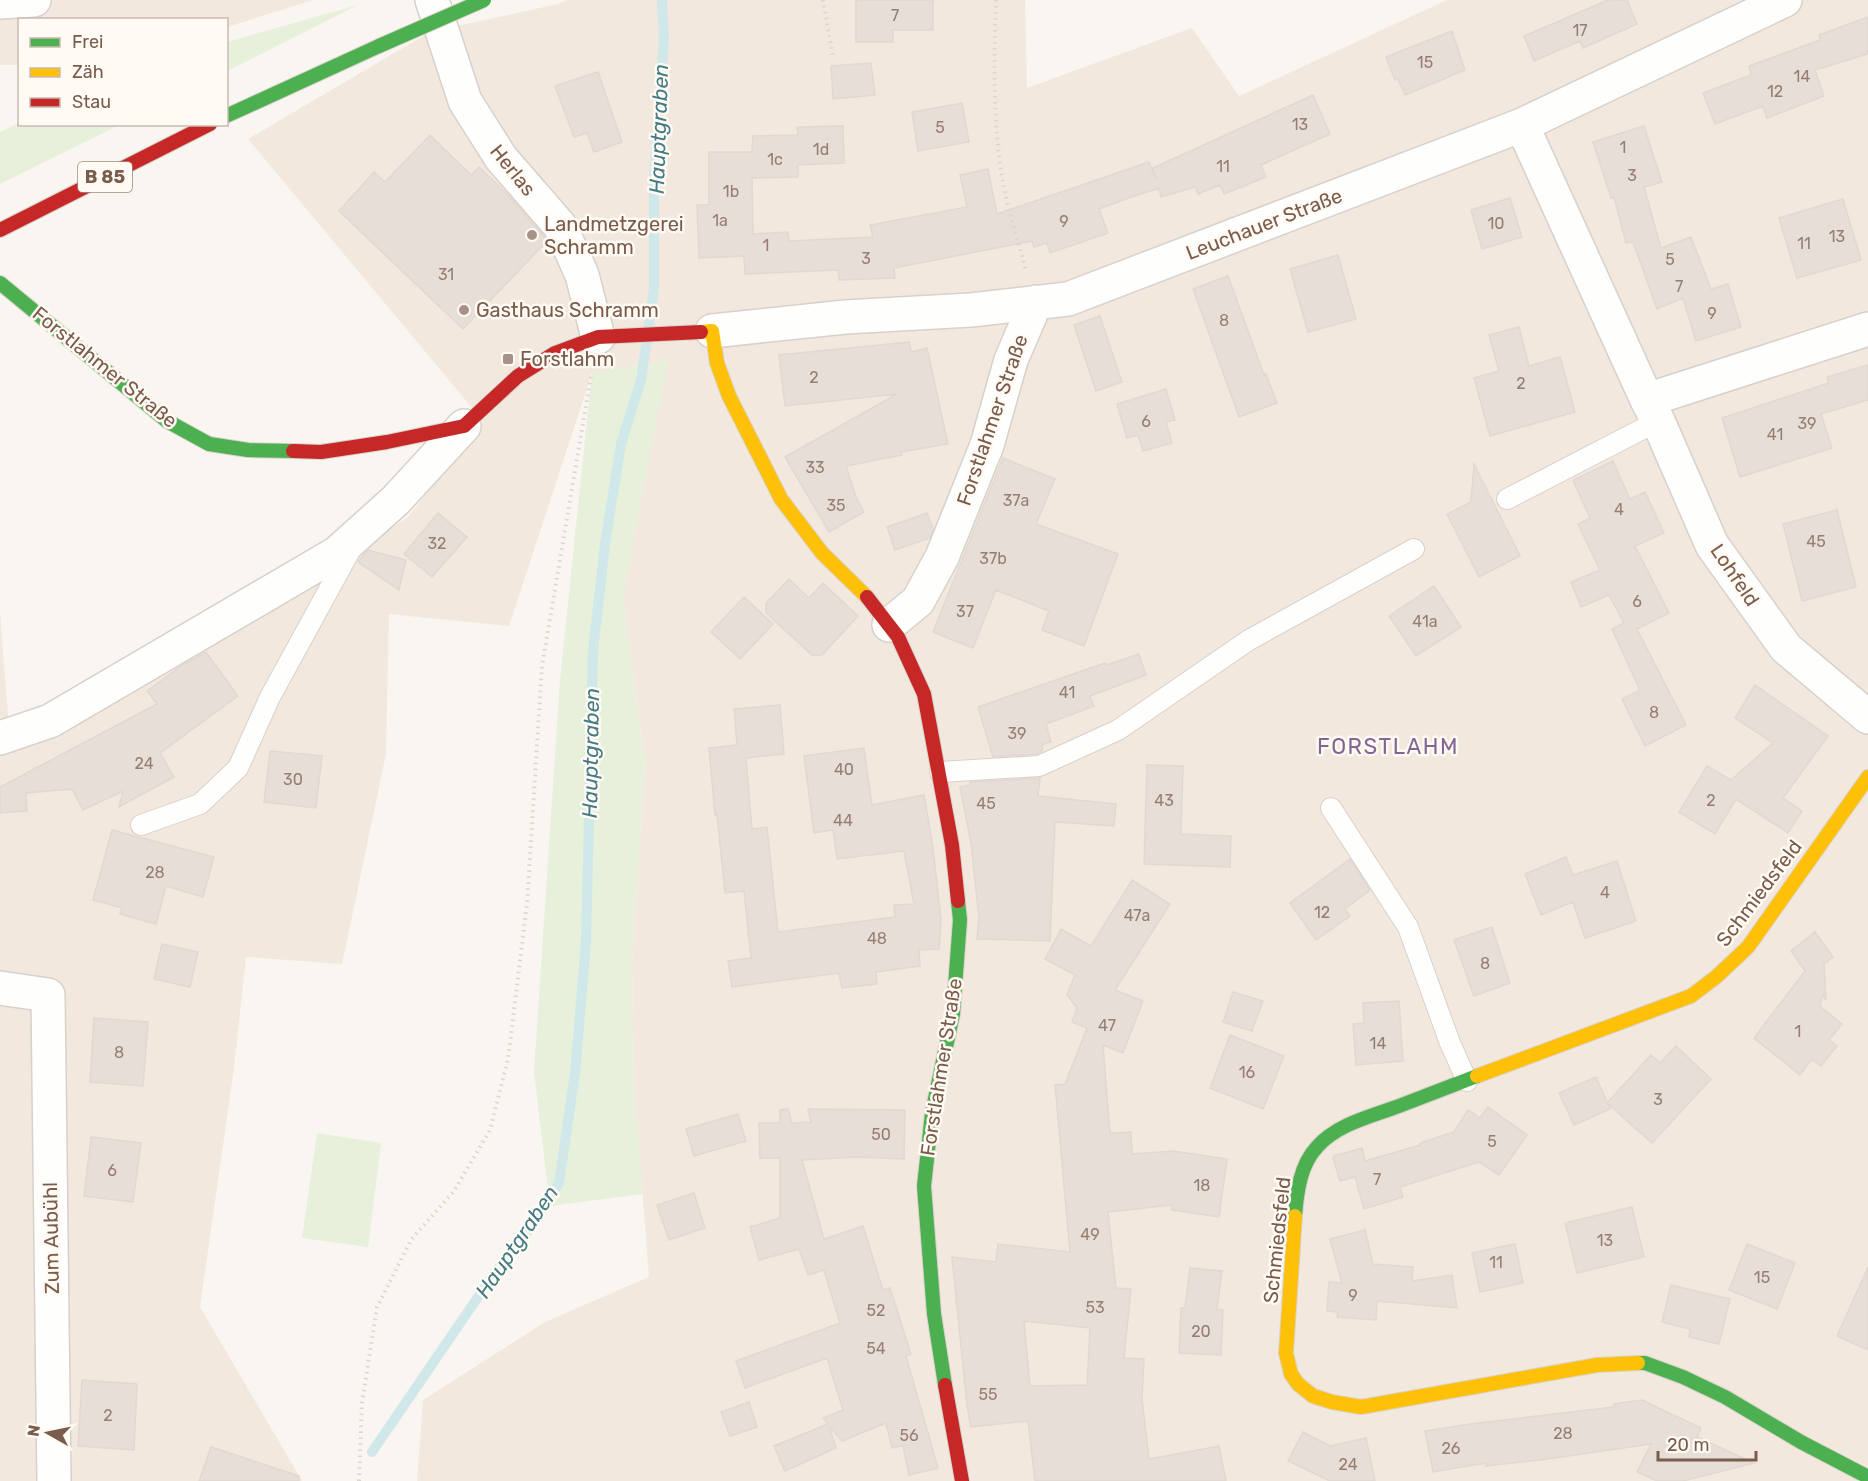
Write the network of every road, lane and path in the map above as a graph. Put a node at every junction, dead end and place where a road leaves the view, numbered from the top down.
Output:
1 (34, 0) edge
2 (432, 0) edge
3 (484, 0) edge
4 (823, 0) edge
5 (996, 0) edge
6 (1785, 0) edge
7 (0, 2) edge
8 (832, 58) dead end
9 (228, 116) edge
10 (1522, 125) junction
11 (206, 126) edge
12 (0, 230) edge
13 (0, 283) edge
14 (1036, 302) junction
15 (1868, 329) edge
16 (712, 332) junction
17 (598, 337) junction
18 (1652, 410) junction
19 (464, 426) junction
20 (1507, 499) dead end
21 (361, 531) junction
22 (1414, 549) dead end
23 (889, 626) junction
24 (1868, 717) edge
25 (0, 738) edge
26 (940, 772) junction
27 (1868, 777) edge
28 (1331, 808) dead end
29 (141, 825) dead end
30 (0, 988) edge
31 (1467, 1081) junction
32 (1868, 1477) edge
33 (54, 1481) edge
34 (359, 1481) edge
35 (962, 1481) edge

1 - 7 street
2 - 17 street, Herlas
3 - 9 street, bridge
4 - 8 path
5 - 14 path
6 - 10 street, Leuchauer Straße
10 - 14 street, Leuchauer Straße
10 - 18 street, Lohfeld
11 - 12 street, B 85
13 - 19 street, Forstlahmer Straße
14 - 16 street, Leuchauer Straße
14 - 23 street, Forstlahmer Straße
15 - 18 street
16 - 17 street
16 - 23 street, Forstlahmer Straße
17 - 19 street
17 - 34 path
18 - 20 lane
18 - 24 street, Lohfeld
19 - 21 street
21 - 25 street
21 - 29 lane
22 - 26 lane
23 - 26 street, Forstlahmer Straße
26 - 35 street, Forstlahmer Straße
27 - 31 street, Schmiedsfeld
28 - 31 lane
30 - 33 street, Zum Aubühl
31 - 32 street, Schmiedsfeld

